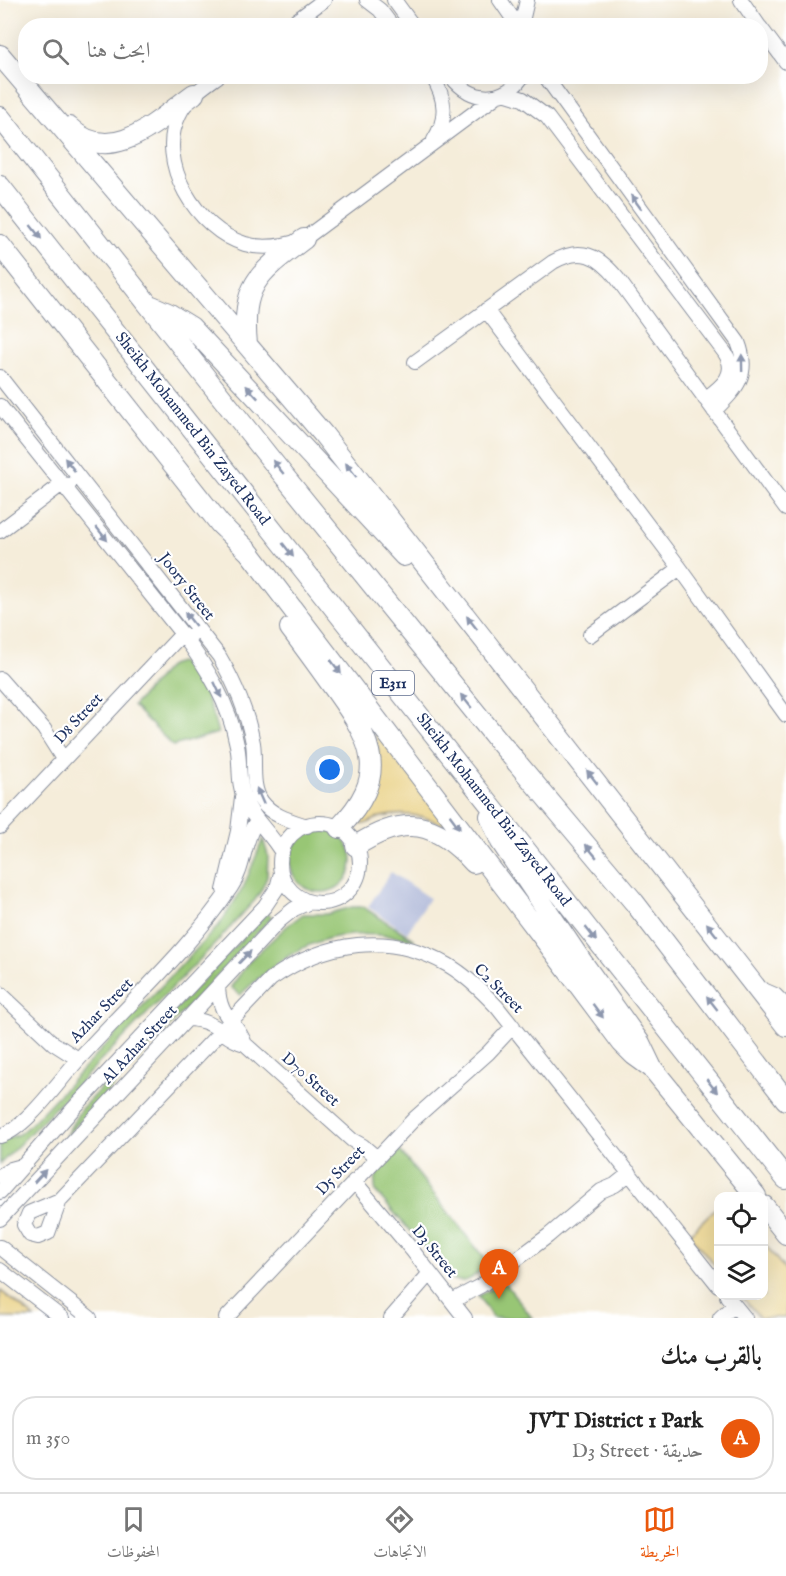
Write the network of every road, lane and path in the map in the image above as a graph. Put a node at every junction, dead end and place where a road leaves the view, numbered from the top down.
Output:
1 (324, 0) edge
2 (367, 0) edge
3 (394, 0) edge
4 (500, 0) edge
5 (527, 0) edge
6 (741, 0) edge
7 (300, 18) edge
8 (386, 18) edge
9 (407, 18) edge
10 (513, 18) edge
11 (521, 18) edge
12 (754, 18) edge
13 (768, 37) edge
14 (3, 59) edge
15 (786, 62) edge
16 (18, 74) edge
17 (18, 77) edge
18 (24, 84) edge
19 (27, 84) edge
20 (207, 84) edge
21 (436, 84) edge
22 (460, 84) edge
23 (518, 84) edge
24 (550, 84) edge
25 (194, 94) junction
26 (501, 94) junction
27 (0, 117) edge
28 (432, 145) junction
29 (0, 186) edge
30 (304, 239) junction
31 (0, 245) edge
32 (148, 304) junction
33 (486, 310) junction
34 (247, 344) junction
35 (415, 362) dead end
36 (0, 376) edge
37 (710, 405) junction
38 (0, 406) edge
39 (62, 484) junction
40 (786, 509) edge
41 (111, 519) junction
42 (220, 524) junction
43 (0, 531) edge
44 (680, 568) junction
45 (440, 583) junction
46 (182, 634) junction
47 (590, 635) dead end
48 (230, 676) junction
49 (0, 679) edge
50 (786, 715) edge
51 (67, 755) junction
52 (254, 755) junction
53 (239, 756) junction
54 (242, 792) junction
55 (487, 802) junction
56 (257, 820) junction
57 (307, 826) junction
58 (0, 827) edge
59 (339, 828) junction
60 (356, 846) junction
61 (282, 853) junction
62 (281, 873) junction
63 (220, 900) junction
64 (310, 902) junction
65 (539, 932) junction
66 (218, 986) junction
67 (0, 993) edge
68 (782, 1012) edge
69 (188, 1019) junction
70 (225, 1025) junction
71 (786, 1026) edge
72 (516, 1030) junction
73 (75, 1063) junction
74 (652, 1068) junction
75 (786, 1100) edge
76 (0, 1136) edge
77 (374, 1161) junction
78 (24, 1166) junction
79 (627, 1169) junction
80 (0, 1176) edge
81 (786, 1179) edge
82 (351, 1185) junction
83 (0, 1192) edge
84 (752, 1192) edge
85 (60, 1200) dead end
86 (768, 1211) edge
87 (0, 1219) edge
88 (786, 1234) edge
89 (0, 1247) edge
90 (4, 1276) edge
91 (433, 1276) junction
92 (714, 1280) edge
93 (459, 1310) edge
94 (736, 1310) edge
95 (62, 1318) edge
96 (90, 1318) edge
97 (226, 1318) edge
98 (391, 1318) edge
99 (720, 1318) edge

1 - 7 street
2 - 8 street
3 - 9 street
4 - 10 street
5 - 11 street
6 - 12 street
13 - 15 street
14 - 16 highway
14 - 17 highway
18 - 34 highway
19 - 25 highway
20 - 25 street
21 - 28 street
22 - 26 street
23 - 26 street
37 -> 24 street
25 - 30 street
26 - 28 street
26 - 37 street
27 - 32 highway, E311
28 - 30 street
29 -> 55 highway, Sheikh Mohammed Bin Zayed Road / E311
30 - 34 highway
31 - 42 highway
45 -> 32 highway
75 -> 32 highway, E311
33 - 35 street
33 - 37 street
33 - 44 street
45 -> 34 highway
41 -> 36 street, Joory Street
37 - 40 street
38 - 39 street, Joory Street
39 - 41 street
39 - 43 street
39 -> 46 street, Joory Street
48 -> 41 street, Joory Street
42 - 59 highway
42 -> 65 highway
44 - 47 street
44 - 50 street
68 -> 45 highway
46 - 48 street
46 - 51 street, D8 Street
46 -> 53 street, Joory Street
48 - 52 street, Joory Street
49 - 51 street
51 - 58 street, D8 Street
52 - 53 street
57 -> 52 street, Joory Street
53 - 54 street, Joory Street
54 - 56 street, Joory Street
54 - 63 street, Azhar Street
55 - 74 highway
55 -> 81 highway, Sheikh Mohammed Bin Zayed Road / E311
56 - 61 street, Joory Street
56 - 63 street, Azhar Street
57 - 59 street
57 - 61 street
59 - 60 street
60 - 64 street, Al Azhar Street
60 - 65 highway
61 - 62 street, Al Azhar Street
62 - 64 street
62 - 78 street, Al Azhar Street
63 - 73 street, Azhar Street
66 -> 64 street, Al Azhar Street
65 -> 74 highway
66 - 69 street, Al Azhar Street
66 - 70 street, D70 Street
67 - 73 street
68 - 71 highway
69 - 70 street
87 -> 69 street, Al Azhar Street
70 - 72 street, C2 Street
70 - 77 street, D70 Street
70 - 85 street, C2 Street
72 - 77 street, D5 Street
72 - 79 street, C2 Street
73 - 76 street, Azhar Street
74 - 84 highway
77 - 82 street, D5 Street
78 - 80 street
78 - 83 street, Al Azhar Street
79 - 92 street, C2 Street
79 - 93 street
82 - 91 street, D3 Street
82 - 97 street, D5 Street
86 - 88 highway
89 - 96 street
90 - 95 street
91 - 93 street, D3 Street
91 - 98 street
94 - 99 street

